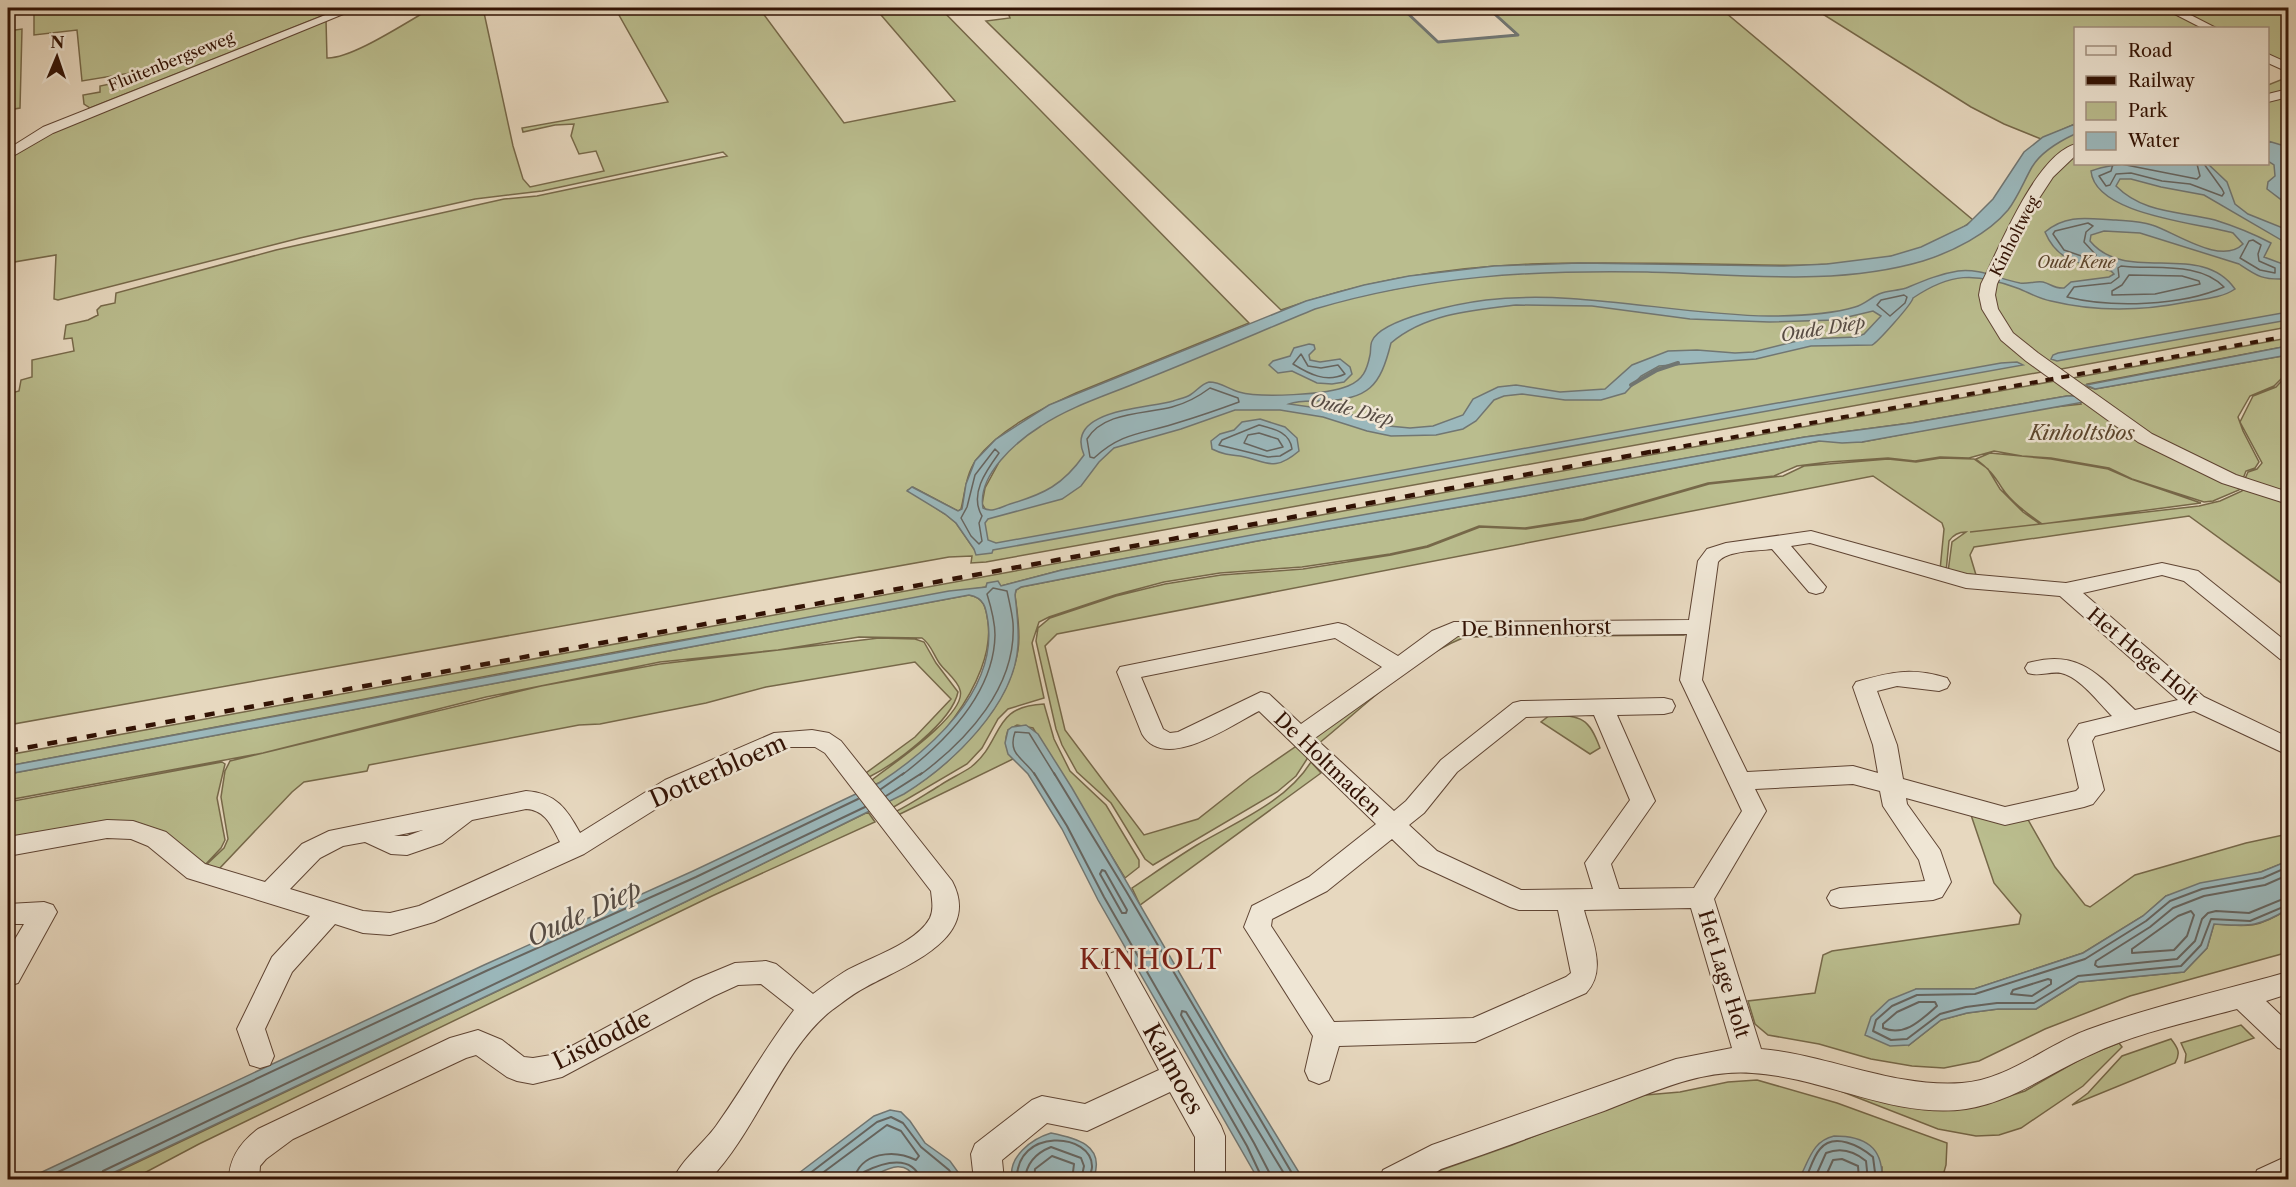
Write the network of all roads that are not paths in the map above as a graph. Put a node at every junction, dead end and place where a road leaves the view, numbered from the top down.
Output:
1 (352, 8) edge
2 (2169, 8) edge
3 (2208, 27) edge
4 (2269, 58) edge
5 (2289, 68) edge
6 (2289, 93) edge
7 (2269, 98) edge
8 (2074, 149) edge
9 (8, 155) edge
10 (2289, 498) edge
11 (1777, 542) junction
12 (1816, 587) dead end
13 (2066, 590) junction
14 (1699, 627) junction
15 (2289, 654) edge
16 (1398, 666) junction
17 (2036, 668) dead end
18 (1939, 683) dead end
19 (2196, 703) junction
20 (1664, 706) dead end
21 (1603, 709) junction
22 (2129, 718) junction
23 (1300, 737) junction
24 (2289, 747) edge
25 (1740, 781) junction
26 (1890, 784) junction
27 (1392, 824) junction
28 (8, 847) edge
29 (575, 847) junction
30 (269, 894) junction
31 (1701, 898) junction
32 (1840, 898) dead end
33 (1609, 899) junction
34 (1569, 900) junction
35 (330, 912) junction
36 (8, 914) edge
37 (1115, 963) dead end
38 (8, 975) edge
39 (2289, 983) edge
40 (2243, 997) junction
41 (814, 1010) junction
42 (1327, 1034) junction
43 (2289, 1039) edge
44 (260, 1056) dead end
45 (1750, 1060) junction
46 (1319, 1071) dead end
47 (1176, 1075) junction
48 (2289, 1173) edge
49 (244, 1179) edge
50 (688, 1179) edge
51 (989, 1179) edge
52 (1210, 1179) edge
53 (1394, 1179) edge
54 (2268, 1179) edge

1 - 9 street, Fluitenbergseweg
2 - 3 street
4 - 5 street
6 - 7 street
8 - 10 street, Kinholtweg
11 - 12 street
11 - 13 street, Het Lage Holt
11 - 14 street, Het Lage Holt
13 - 15 street, Het Lage Holt
13 - 19 street, Het Hoge Holt
14 - 16 street, De Binnenhorst
14 - 25 street, Het Lage Holt
16 - 23 street, De Binnenhorst
16 - 23 street, De Holtmaden
17 - 22 street
18 - 26 street
19 - 22 street
19 - 24 street, Het Hoge Holt
20 - 21 street
21 - 27 street
21 - 33 street
22 - 26 street
23 - 27 street, De Holtmaden
25 - 26 street
25 - 31 street, Het Lage Holt
26 - 32 street
27 - 34 street, De Holtmaden
27 - 42 street
28 - 30 street, Dotterbloem
29 - 30 street
29 - 35 street, Dotterbloem
29 - 41 street, Dotterbloem
30 - 35 street, Dotterbloem
31 - 33 street, De Holtmaden
31 - 45 street, Het Lage Holt
33 - 34 street, De Holtmaden
34 - 42 street
35 - 44 street
36 - 38 street
37 - 47 street, Kalmoes
39 - 40 street
40 - 43 street
40 - 45 street
41 - 49 street, Lisdodde
41 - 50 street, Dotterbloem
42 - 46 street
45 - 53 street
47 - 51 street
47 - 52 street, Kalmoes
48 - 54 street

